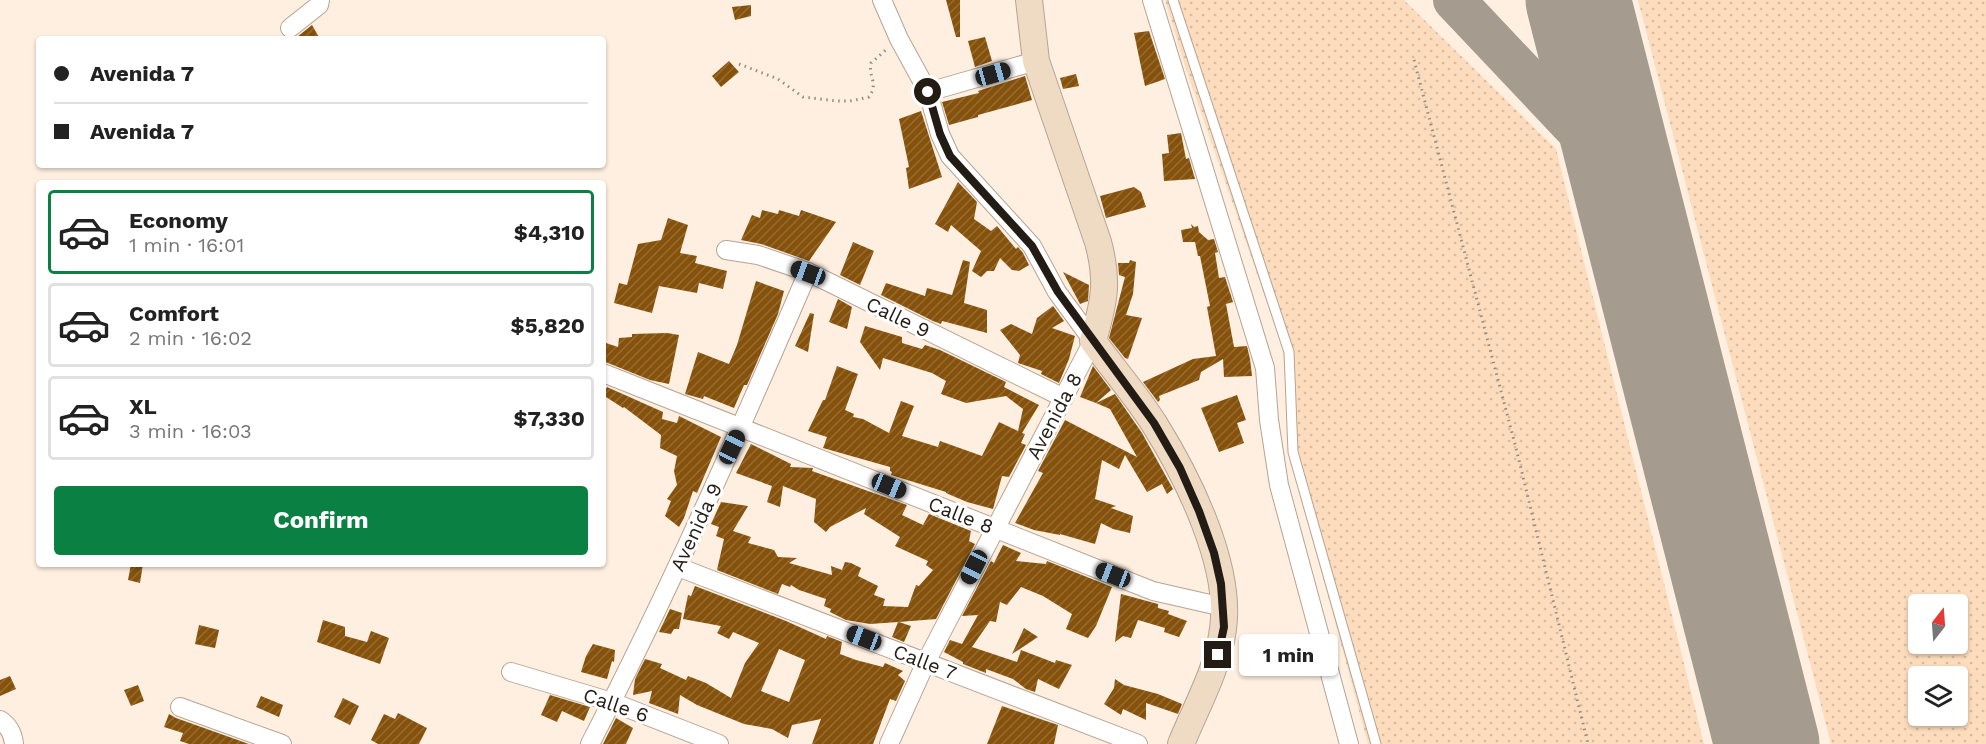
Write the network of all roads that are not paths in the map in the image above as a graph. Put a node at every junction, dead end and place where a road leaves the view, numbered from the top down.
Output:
1 (320, 0) edge
2 (882, 0) edge
3 (1029, 0) edge
4 (1152, 0) edge
5 (1173, 0) edge
6 (290, 28) dead end
7 (1036, 61) junction
8 (928, 92) junction
9 (726, 249) dead end
10 (808, 273) junction
11 (1093, 341) junction
12 (606, 374) edge
13 (1064, 398) junction
14 (742, 427) junction
15 (994, 528) junction
16 (678, 567) junction
17 (1223, 607) junction
18 (926, 662) junction
19 (511, 672) dead end
20 (612, 702) junction
21 (180, 707) dead end
22 (0, 720) edge
23 (1343, 722) junction
24 (14, 744) edge
25 (282, 744) edge
26 (590, 744) edge
27 (719, 744) edge
28 (889, 744) edge
29 (1138, 744) edge
30 (1181, 744) edge
31 (1332, 744) edge
32 (1349, 744) edge
33 (1376, 744) edge

1 - 6 street
2 - 8 street
3 - 7 street, Avenida 8
4 - 23 street
5 - 33 lane
7 - 8 street
7 - 11 street, Avenida 8
8 - 11 street
9 - 10 street, Calle 9
10 - 13 street, Calle 9
10 - 14 street, Avenida 9
11 - 13 street, Avenida 8
11 - 17 street
12 - 14 street, Calle 8
13 - 15 street, Avenida 8
14 - 15 street, Calle 8
14 - 16 street, Avenida 9
15 - 17 street, Calle 8
15 - 18 street, Avenida 8
16 - 18 street, Calle 7
16 - 20 street, Avenida 9
17 - 30 street
18 - 28 street, Avenida 8
18 - 29 street, Calle 7
19 - 20 street, Calle 6
20 - 26 street, Avenida 9
20 - 27 street, Calle 6
21 - 25 street
22 - 24 street
23 - 31 street
23 - 32 street

